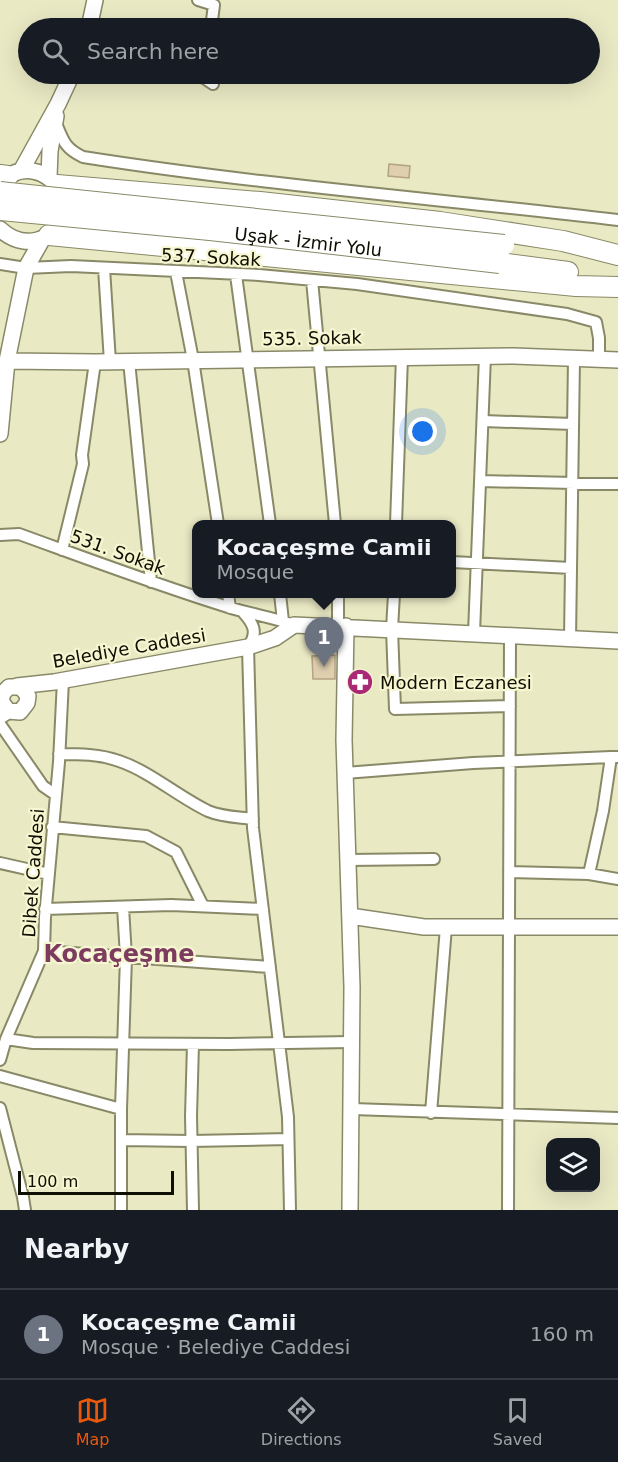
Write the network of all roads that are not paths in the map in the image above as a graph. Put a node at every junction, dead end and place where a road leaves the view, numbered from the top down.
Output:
1 (96, 0) edge
2 (198, 0) edge
3 (91, 18) edge
4 (212, 18) edge
5 (67, 84) edge
6 (58, 104) junction
7 (55, 121) junction
8 (6, 180) edge
9 (53, 181) junction
10 (0, 210) edge
11 (618, 220) edge
12 (0, 229) edge
13 (46, 237) junction
14 (14, 239) junction
15 (502, 254) junction
16 (618, 256) edge
17 (0, 264) edge
18 (26, 268) junction
19 (104, 268) junction
20 (176, 272) junction
21 (236, 275) junction
22 (618, 279) edge
23 (312, 280) junction
24 (618, 287) edge
25 (485, 356) junction
26 (402, 357) junction
27 (318, 358) junction
28 (248, 359) junction
29 (574, 359) junction
30 (193, 360) junction
31 (599, 360) junction
32 (618, 360) edge
33 (3, 361) edge
34 (129, 361) junction
35 (103, 362) junction
36 (483, 421) junction
37 (573, 424) junction
38 (0, 435) edge
39 (481, 481) junction
40 (573, 483) junction
41 (618, 484) edge
42 (217, 520) edge
43 (269, 520) edge
44 (334, 520) edge
45 (396, 520) edge
46 (0, 535) edge
47 (62, 550) junction
48 (456, 562) edge
49 (477, 563) junction
50 (571, 568) junction
51 (151, 582) junction
52 (192, 595) edge
53 (200, 598) edge
54 (229, 598) edge
55 (281, 598) edge
56 (338, 598) edge
57 (393, 598) edge
58 (230, 608) junction
59 (242, 611) junction
60 (289, 623) junction
61 (342, 626) junction
62 (392, 629) junction
63 (474, 633) junction
64 (510, 635) junction
65 (570, 639) junction
66 (618, 641) edge
67 (248, 647) junction
68 (59, 681) junction
69 (17, 686) junction
70 (1, 692) edge
71 (28, 700) junction
72 (510, 706) junction
73 (3, 717) edge
74 (59, 754) junction
75 (614, 757) edge
76 (509, 762) junction
77 (345, 773) junction
78 (56, 795) junction
79 (253, 819) junction
80 (52, 827) junction
81 (434, 859) dead end
82 (348, 860) junction
83 (0, 863) edge
84 (509, 872) junction
85 (49, 874) junction
86 (590, 874) junction
87 (618, 879) edge
88 (203, 906) junction
89 (123, 907) junction
90 (45, 909) junction
91 (263, 909) junction
92 (350, 916) junction
93 (446, 927) junction
94 (509, 927) junction
95 (618, 927) edge
96 (44, 951) junction
97 (126, 957) junction
98 (270, 967) junction
99 (6, 1039) junction
100 (352, 1042) junction
101 (279, 1043) junction
102 (123, 1044) junction
103 (193, 1044) junction
104 (0, 1060) edge
105 (0, 1076) edge
106 (0, 1108) edge
107 (121, 1109) junction
108 (352, 1109) junction
109 (431, 1113) junction
110 (508, 1115) junction
111 (618, 1118) edge
112 (288, 1139) junction
113 (121, 1140) junction
114 (191, 1141) junction
115 (25, 1210) edge
116 (121, 1210) edge
117 (194, 1210) edge
118 (290, 1210) edge
119 (350, 1210) edge
120 (508, 1210) edge

1 - 3 street
2 - 4 street
5 - 6 street
6 - 7 street
6 - 8 street
7 - 9 street
7 - 11 street
8 - 9 street
8 - 15 highway, Uşak - İzmir Yolu, bridge
9 - 13 street
9 - 16 highway
10 - 15 highway, Uşak - İzmir Yolu, bridge
12 - 14 street
13 - 14 street
13 - 18 street
13 - 24 highway
14 - 18 street
15 - 16 highway, Uşak - İzmir Yolu
15 - 22 highway, Uşak - İzmir Yolu
17 - 18 street, 537. Sokak
18 - 19 street, 537. Sokak
18 - 33 street
19 - 20 street, 537. Sokak
19 - 35 street
20 - 21 street, 537. Sokak
20 - 30 street
21 - 23 street, 537. Sokak
21 - 28 street
23 - 27 street
23 - 31 street, 537. Sokak
25 - 26 street, 535. Sokak
25 - 29 street, 535. Sokak
25 - 36 street
26 - 27 street, 535. Sokak
26 - 45 street
27 - 28 street, 535. Sokak
27 - 44 street
28 - 30 street, 535. Sokak
28 - 43 street
29 - 31 street, 535. Sokak
29 - 37 street
30 - 34 street, 535. Sokak
30 - 42 street
31 - 32 street, 535. Sokak
33 - 35 street, 535. Sokak
33 - 38 street
34 - 35 street, 535. Sokak
34 - 51 street
35 - 47 street
36 - 37 street
36 - 39 street
37 - 40 street
39 - 40 street
39 - 49 street
40 - 41 street
40 - 50 street
46 - 47 street, 531. Sokak
47 - 51 street, 531. Sokak
48 - 49 street
49 - 50 street
49 - 63 street
50 - 65 street
51 - 52 street, 531. Sokak
53 - 58 street, 531. Sokak
54 - 58 street
55 - 60 street
56 - 61 street
57 - 62 street
58 - 59 street, 531. Sokak
59 - 60 street, 531. Sokak
59 - 67 street
60 - 61 street
60 - 67 street, Belediye Caddesi
61 - 62 street
61 - 77 street
62 - 63 street
62 - 72 street
63 - 64 street
64 - 65 street
64 - 72 street
65 - 66 street
67 - 68 street, Belediye Caddesi
67 - 79 street
68 - 69 street, Belediye Caddesi
68 - 71 street
68 - 74 street, Dibek Caddesi
69 - 70 street
69 - 71 street
70 - 73 street
71 - 73 street
72 - 76 street
73 - 78 street
74 - 78 street, Dibek Caddesi
74 - 79 street
75 - 76 street
75 - 86 street
76 - 77 street
76 - 84 street
77 - 82 street
78 - 80 street, Dibek Caddesi
79 - 91 street
80 - 85 street, Dibek Caddesi
80 - 88 street
81 - 82 street
82 - 92 street
83 - 85 street
84 - 86 street
84 - 94 street
85 - 90 street, Dibek Caddesi
86 - 87 street
88 - 89 street
88 - 91 street
89 - 90 street
89 - 97 street
90 - 96 street, Dibek Caddesi
91 - 98 street
92 - 93 street
92 - 100 street
93 - 94 street
93 - 109 street
94 - 95 street
94 - 110 street
96 - 97 street
96 - 99 street, Dibek Caddesi
97 - 98 street
97 - 102 street
98 - 101 street
99 - 102 street
99 - 104 street, Dibek Caddesi
100 - 101 street
100 - 108 street
101 - 103 street
101 - 112 street
102 - 103 street
102 - 107 street
103 - 114 street
105 - 107 street
106 - 115 street
107 - 113 street
108 - 109 street
108 - 119 street
109 - 110 street
110 - 111 street
110 - 120 street
112 - 114 street
112 - 118 street
113 - 114 street
113 - 116 street
114 - 117 street

